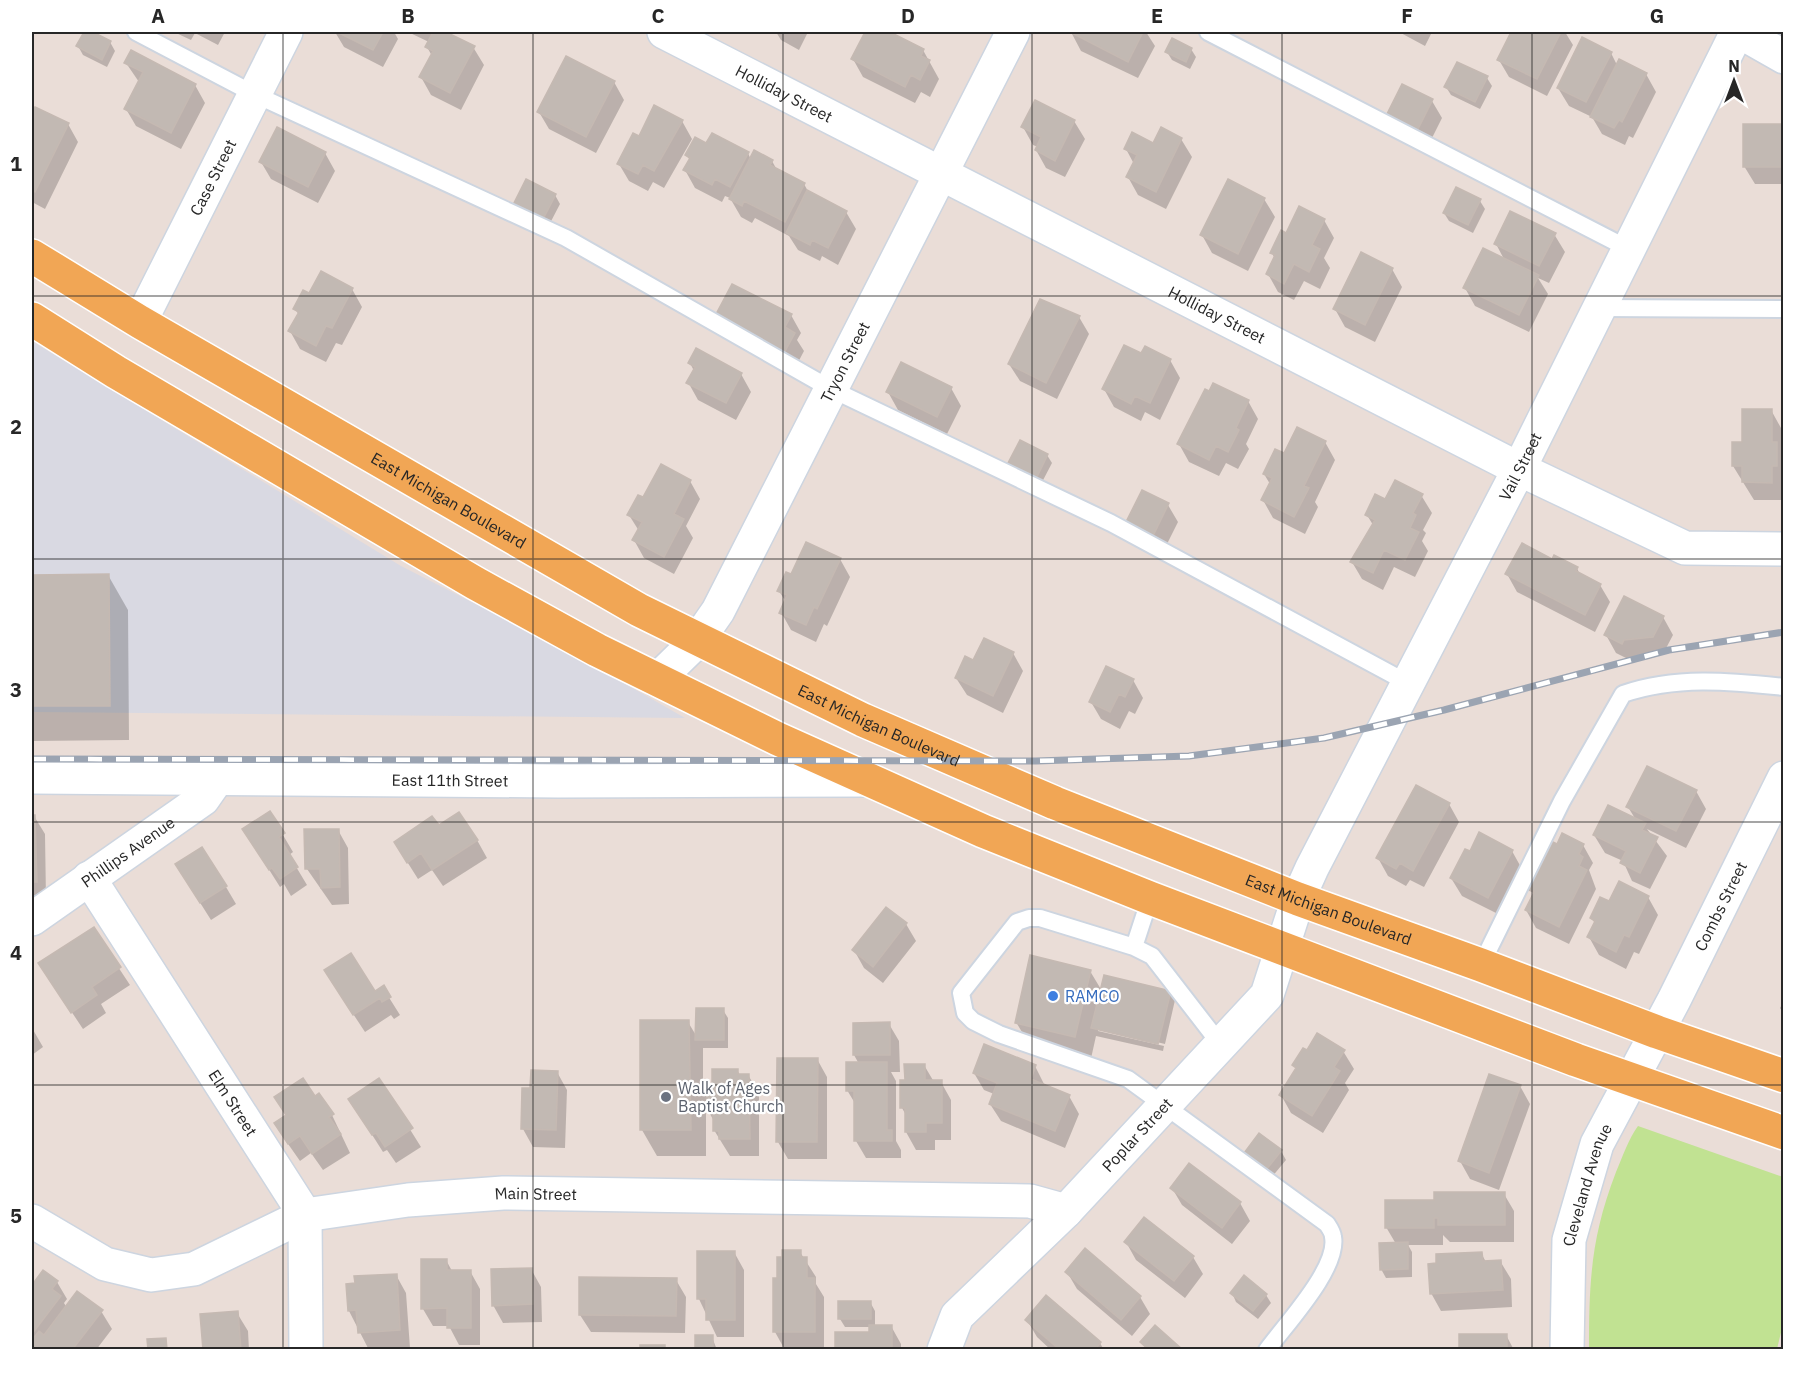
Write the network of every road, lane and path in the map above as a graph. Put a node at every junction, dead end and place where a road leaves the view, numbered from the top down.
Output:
1 (136, 32) edge
2 (286, 32) edge
3 (664, 32) edge
4 (1013, 32) edge
5 (1208, 32) edge
6 (1738, 32) edge
7 (1784, 57) edge
8 (254, 94) junction
9 (943, 172) junction
10 (1629, 249) junction
11 (32, 256) edge
12 (1600, 308) junction
13 (1784, 309) edge
14 (32, 319) edge
15 (140, 322) junction
16 (831, 389) junction
17 (1519, 469) junction
18 (1784, 549) edge
19 (697, 641) junction
20 (657, 680) junction
21 (1406, 682) junction
22 (1784, 687) edge
23 (32, 777) edge
24 (1784, 778) edge
25 (217, 779) junction
26 (870, 780) junction
27 (89, 878) junction
28 (1150, 898) junction
29 (1298, 899) junction
30 (32, 919) edge
31 (1134, 947) junction
32 (1284, 948) junction
33 (1481, 965) junction
34 (1657, 1032) junction
35 (1221, 1045) junction
36 (1784, 1076) edge
37 (1631, 1080) junction
38 (1165, 1104) junction
39 (1784, 1133) edge
40 (1066, 1211) junction
41 (305, 1215) junction
42 (32, 1221) edge
43 (306, 1350) edge
44 (944, 1350) edge
45 (1267, 1350) edge
46 (1567, 1350) edge

1 - 8 lane
2 - 8 street, Case Street
3 - 9 street, Holliday Street
4 - 9 street, Tryon Street
5 - 10 lane
6 - 7 street
6 - 10 street, Vail Street
8 - 15 street, Case Street
8 - 16 lane
9 - 16 street, Tryon Street
9 - 17 street, Holliday Street
10 - 12 street, Vail Street
11 - 15 main road, East Michigan Boulevard
12 - 13 lane
12 - 17 street, Vail Street
14 - 20 main road
15 - 19 main road, East Michigan Boulevard
16 - 19 street, Tryon Street
16 - 21 lane
17 - 18 street, Holliday Street
17 - 21 street, Vail Street
19 - 20 street, Tryon Street
19 - 29 main road, East Michigan Boulevard
20 - 26 main road
21 - 29 street, Vail Street
22 - 33 lane
23 - 25 street, East 11th Street
24 - 34 street, Combs Street
25 - 26 street, East 11th Street
25 - 27 street, Phillips Avenue
26 - 28 main road
27 - 30 street, Phillips Avenue
27 - 41 street, Elm Street
28 - 31 lane
28 - 32 main road
29 - 32 street, Poplar Street
29 - 33 main road, East Michigan Boulevard
31 - 35 lane
31 - 38 lane
32 - 35 street, Poplar Street
32 - 37 main road
33 - 34 main road, East Michigan Boulevard
34 - 36 main road, East Michigan Boulevard
34 - 37 street, Cleveland Avenue
35 - 38 street, Poplar Street
37 - 39 main road
37 - 46 street, Cleveland Avenue
38 - 40 street, Poplar Street
38 - 45 lane
40 - 41 street, Main Street
40 - 44 street, Poplar Street
41 - 42 street, Main Street
41 - 43 street

